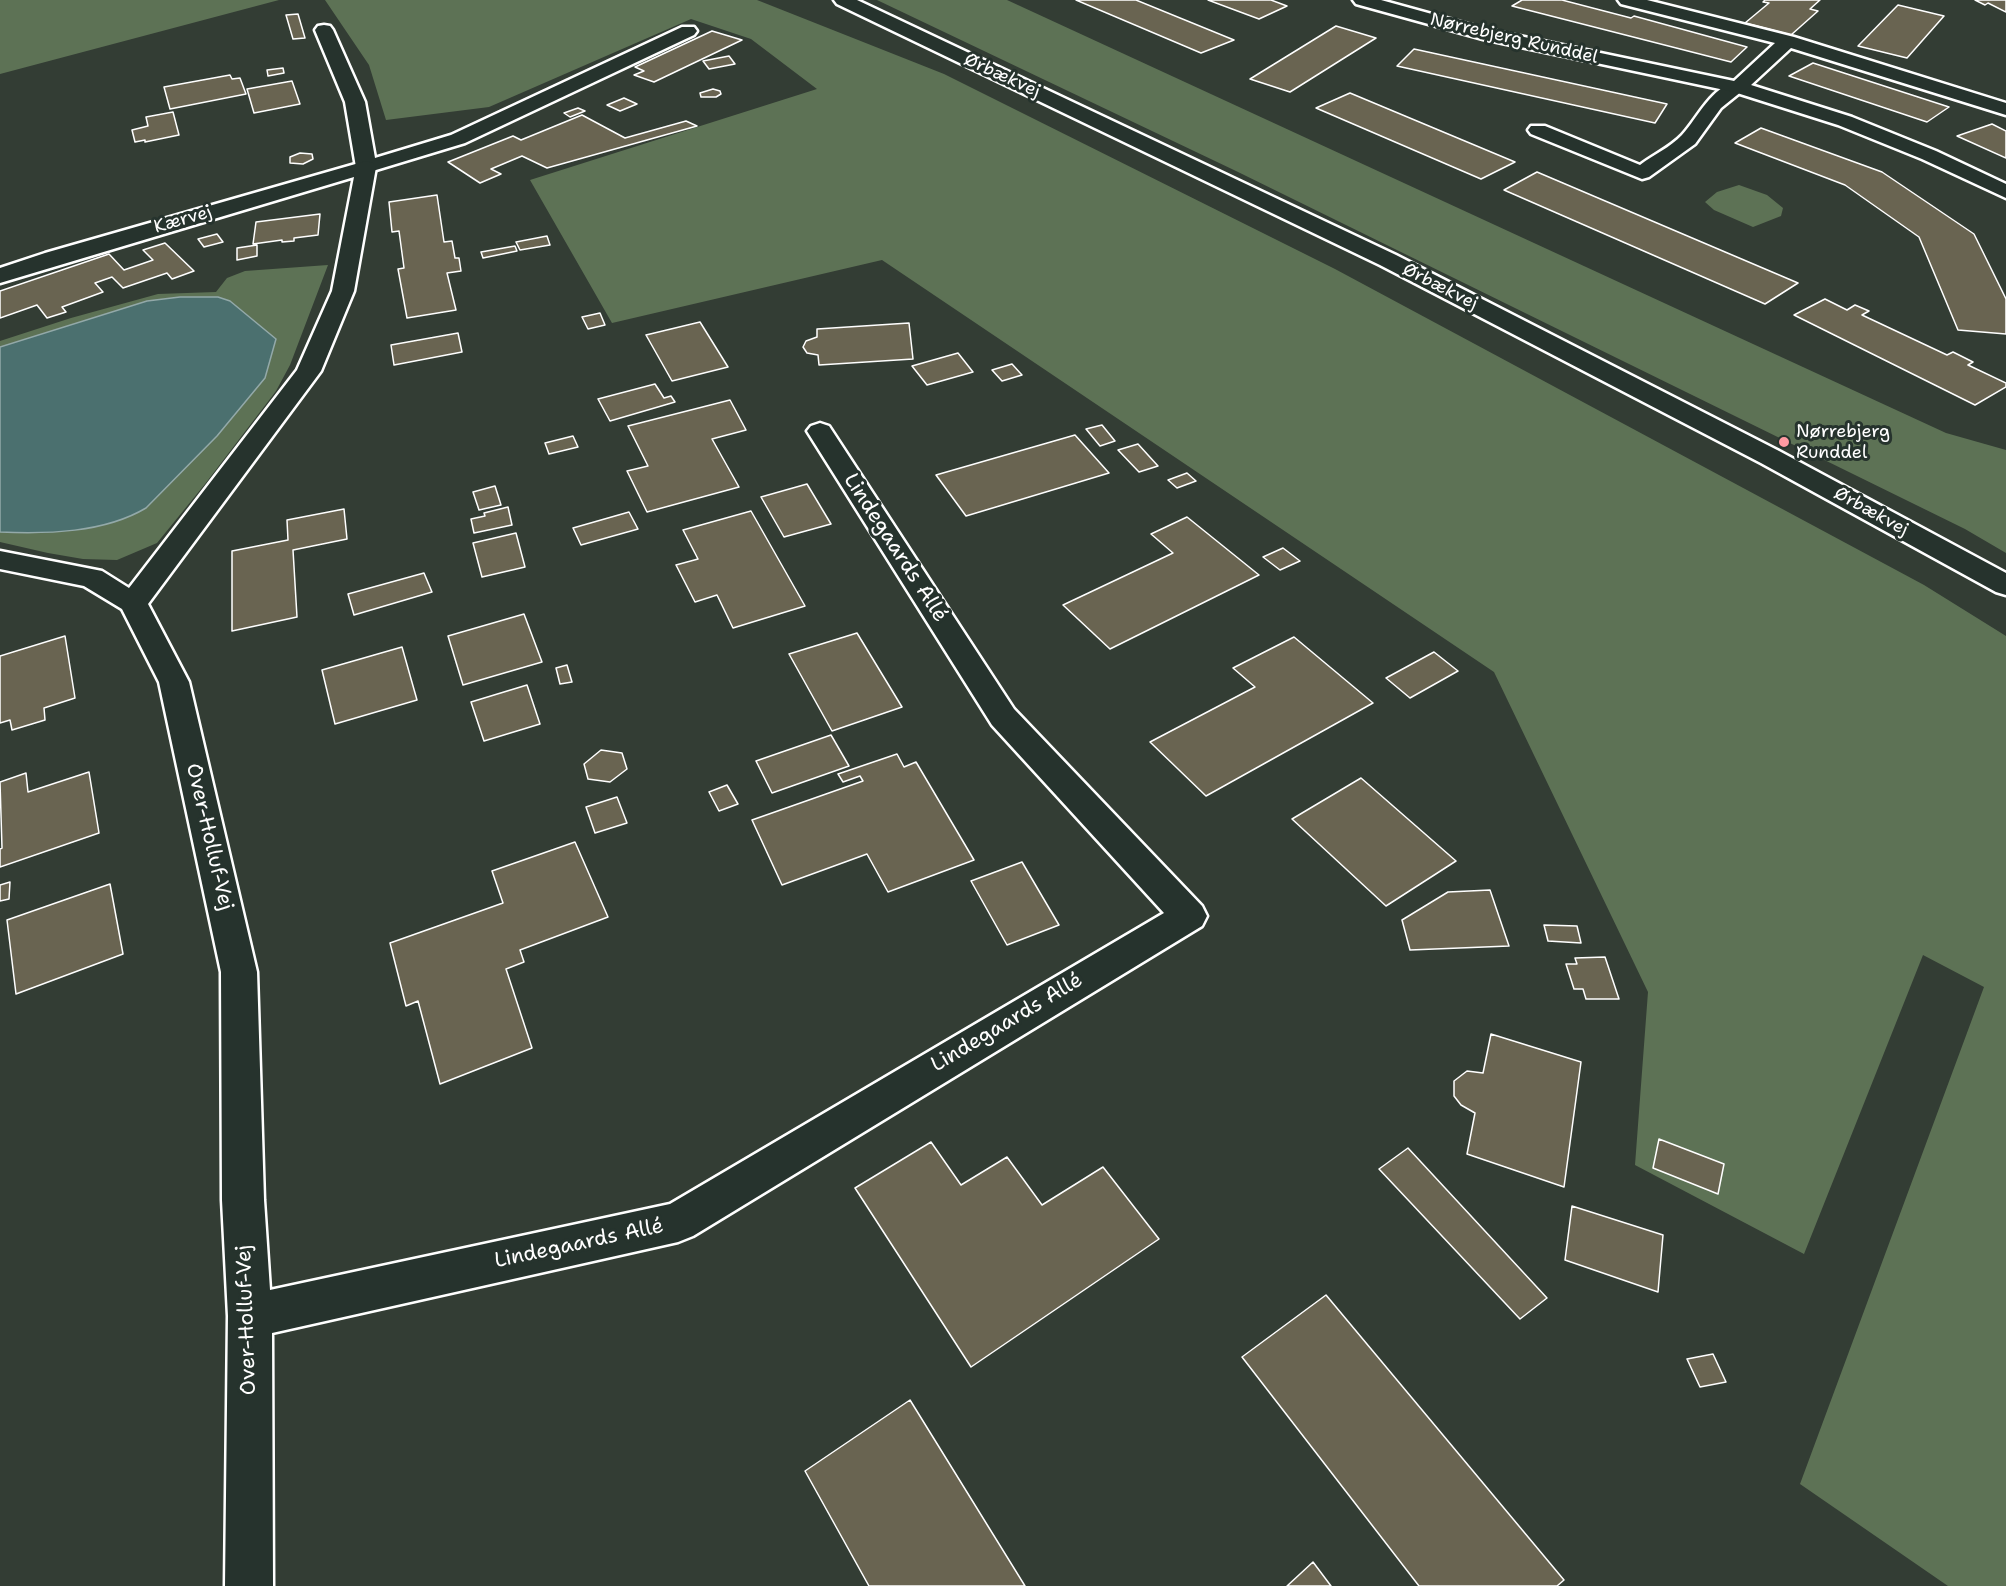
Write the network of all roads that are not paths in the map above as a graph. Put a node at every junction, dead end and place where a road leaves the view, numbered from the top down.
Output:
1 (838, 0) edge
2 (1362, 0) edge
3 (1627, 0) edge
4 (853, 5) edge
5 (1451, 5) dead end
6 (1723, 6) dead end
7 (1427, 20) junction
8 (1708, 20) junction
9 (324, 30) dead end
10 (688, 31) dead end
11 (1788, 41) junction
12 (1738, 87) junction
13 (2006, 109) edge
14 (1538, 130) dead end
15 (366, 167) junction
16 (2006, 192) edge
17 (0, 276) edge
18 (820, 431) dead end
19 (0, 560) edge
20 (2006, 585) edge
21 (133, 603) junction
22 (250, 1316) junction
23 (249, 1586) edge

1 - 4 street, Ørbækvej
2 - 7 street, Nørrebjerg Runddel
3 - 8 street
4 - 20 street, Ørbækvej
5 - 7 street
6 - 8 street
7 - 12 street, Nørrebjerg Runddel
8 - 11 street
9 - 15 street
10 - 15 street, Kærvej
11 - 12 street
11 - 13 street
12 - 14 street
12 - 16 street, Nørrebjerg Runddel
15 - 17 street, Kærvej
15 - 21 street
18 - 22 street, Lindegaards Allé
19 - 21 street
21 - 22 street, Over-Holluf-Vej
22 - 23 street, Over-Holluf-Vej

